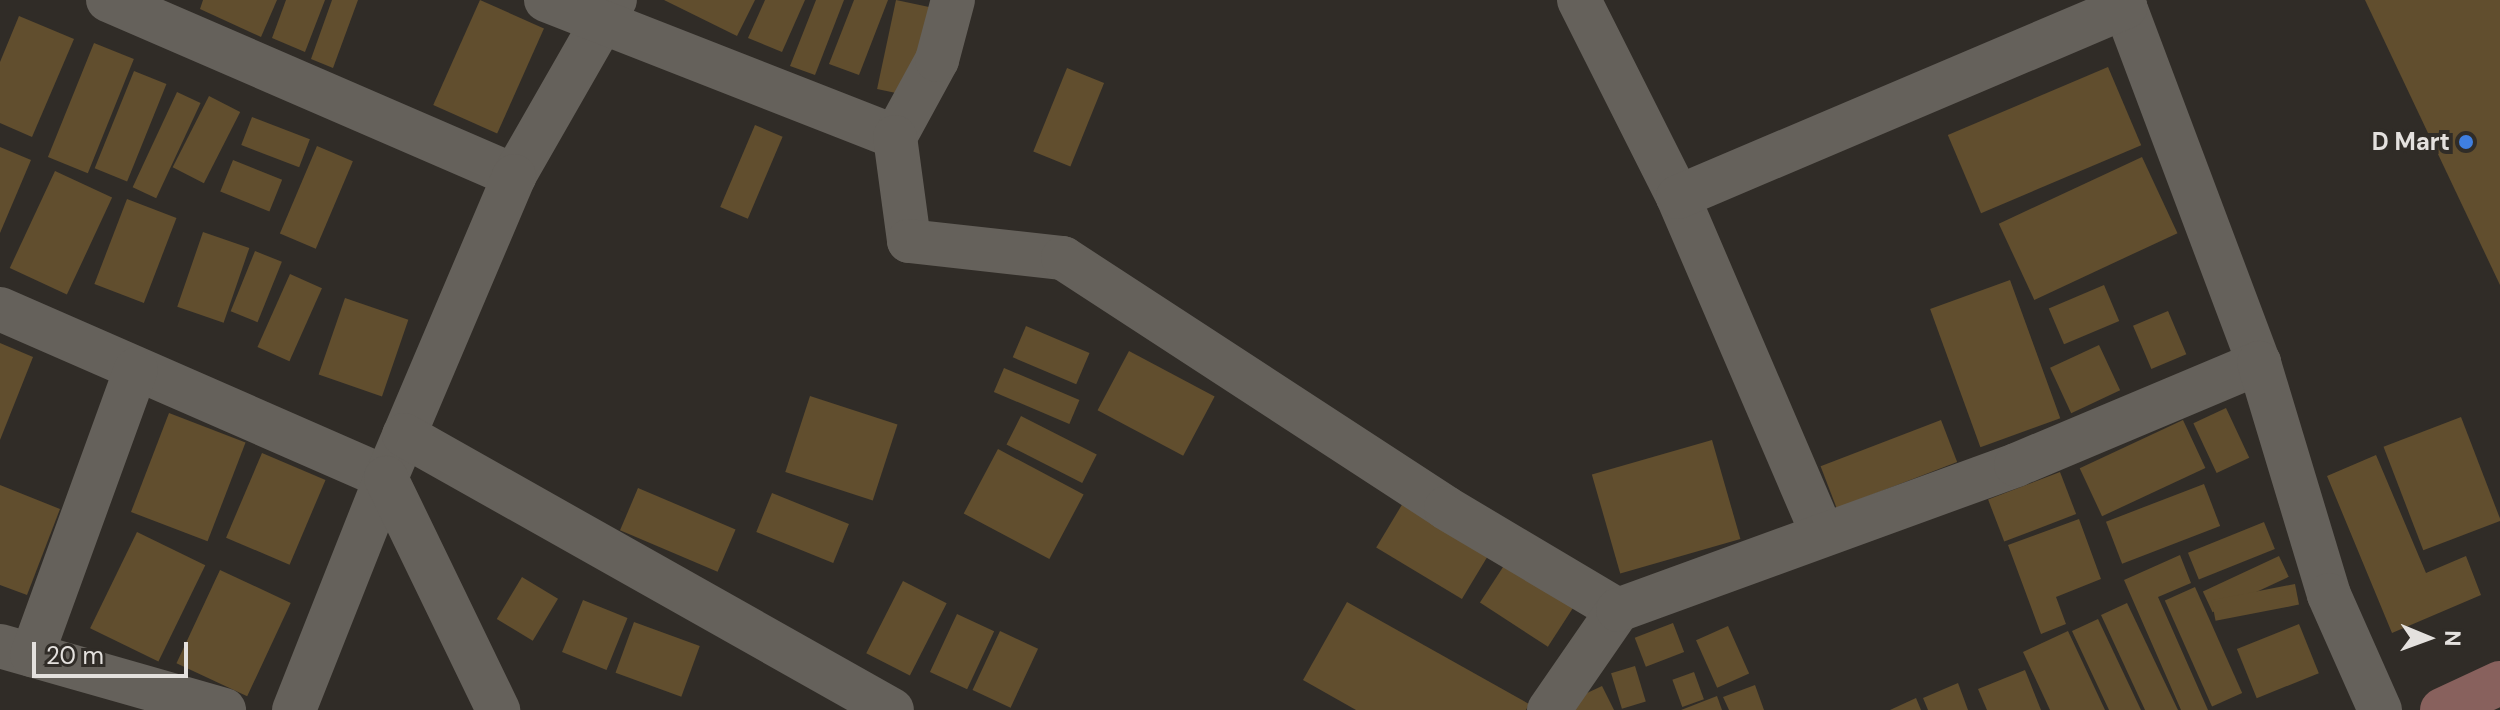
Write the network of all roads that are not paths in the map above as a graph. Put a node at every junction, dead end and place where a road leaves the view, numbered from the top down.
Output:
1 (108, 0) edge
2 (546, 0) edge
3 (953, 0) edge
4 (1579, 0) edge
5 (2119, 4) edge
6 (607, 11) edge
7 (895, 137) junction
8 (514, 176) junction
9 (1678, 197) junction
10 (0, 309) edge
11 (2259, 363) junction
12 (136, 369) junction
13 (404, 435) junction
14 (386, 478) junction
15 (1821, 531) junction
16 (1618, 610) junction
17 (16, 650) edge
18 (2500, 683) edge
19 (224, 710) edge
20 (294, 710) edge
21 (498, 710) edge
22 (892, 710) edge
23 (1549, 710) edge
24 (2380, 710) edge
25 (2442, 710) edge

1 - 8 street
2 - 6 street
3 - 7 street
4 - 9 street
5 - 9 street
5 - 11 street
6 - 7 street
6 - 8 street
7 - 16 street
8 - 13 street
9 - 15 street
10 - 12 street
11 - 15 street
11 - 24 street
12 - 14 street
12 - 17 street
13 - 14 street
13 - 22 street
14 - 20 street
14 - 21 street
15 - 16 street
16 - 23 street
17 - 19 street
18 - 25 street

